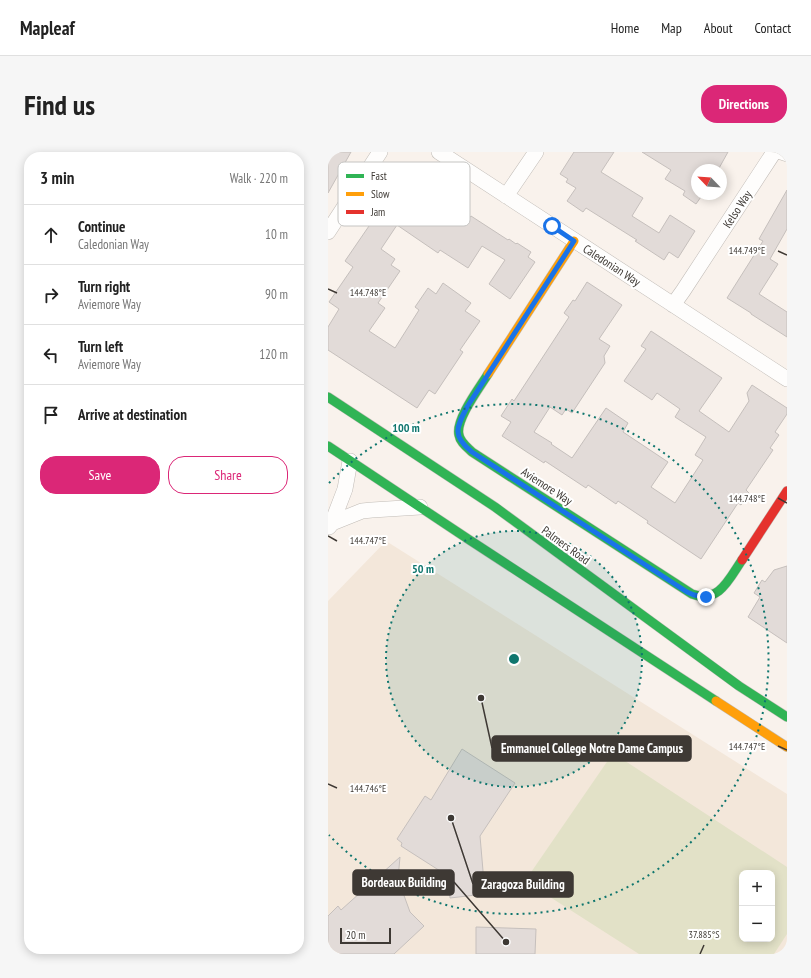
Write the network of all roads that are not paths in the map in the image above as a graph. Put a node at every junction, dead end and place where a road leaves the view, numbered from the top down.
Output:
1 (380, 152) edge
2 (439, 152) edge
3 (536, 152) edge
4 (774, 152) edge
5 (781, 152) edge
6 (787, 154) edge
7 (374, 162) edge
8 (454, 162) edge
9 (470, 172) edge
10 (506, 196) junction
11 (338, 217) edge
12 (328, 232) edge
13 (574, 241) junction
14 (673, 305) junction
15 (786, 379) edge
16 (328, 396) edge
17 (328, 446) edge
18 (350, 461) junction
19 (787, 492) edge
20 (420, 508) junction
21 (330, 526) edge
22 (739, 686) junction
23 (773, 697) dead end
24 (787, 717) edge
25 (787, 747) edge

1 - 7 street
2 - 8 street, Caledonian Way
3 - 10 street
4 - 14 street, Kelso Way
5 - 6 street
9 - 10 street, Caledonian Way
10 - 13 street, Caledonian Way
11 - 12 street
13 - 14 street, Caledonian Way
13 - 19 main road, Aviemore Way
14 - 15 street, Caledonian Way
16 - 22 main road, Palmers Road
17 - 18 main road
18 - 20 main road
18 - 21 street
20 - 21 street
20 - 25 main road
22 - 23 main road
22 - 24 main road, Palmers Road

